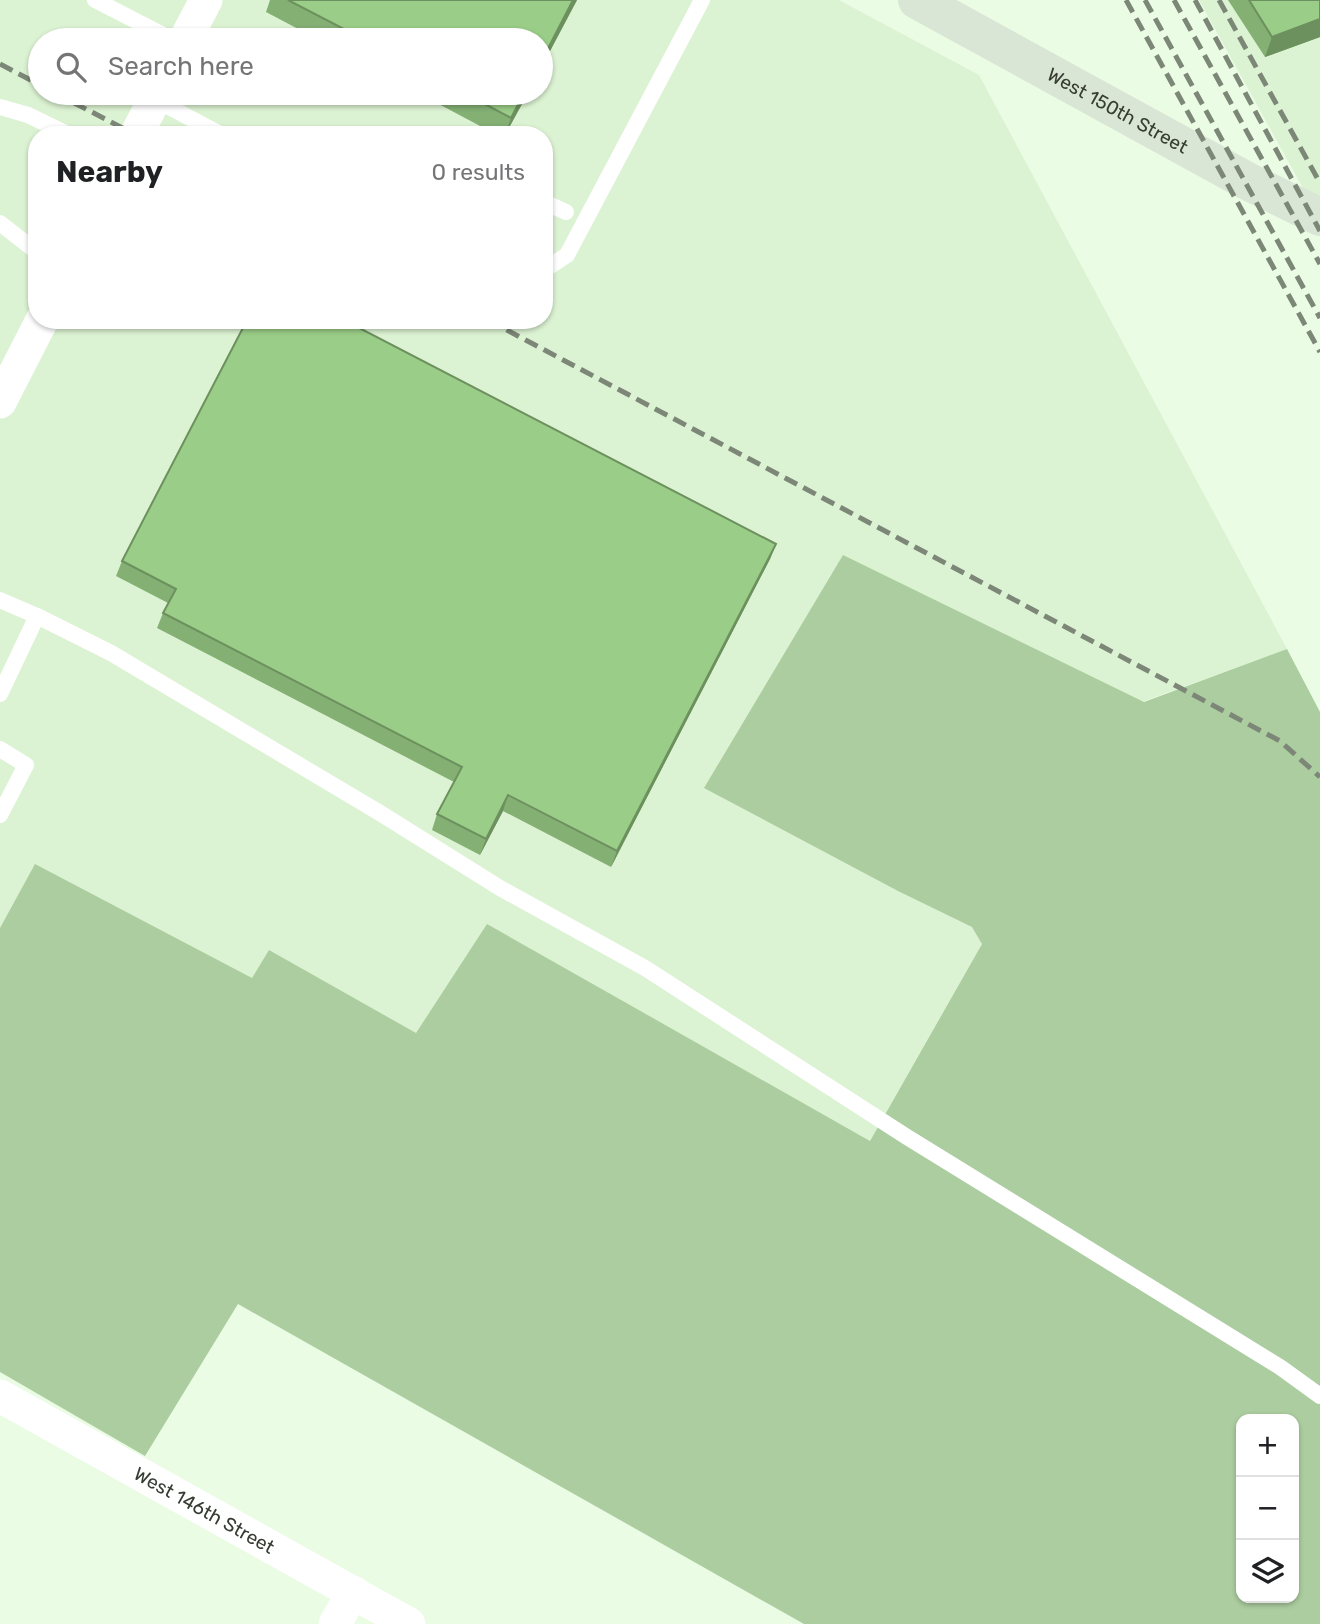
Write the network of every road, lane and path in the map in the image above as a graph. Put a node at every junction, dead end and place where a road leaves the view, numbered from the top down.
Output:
1 (95, 0) edge
2 (206, 0) edge
3 (702, 0) edge
4 (917, 0) edge
5 (150, 28) edge
6 (191, 28) edge
7 (151, 105) edge
8 (171, 105) edge
9 (0, 107) edge
10 (51, 126) edge
11 (141, 126) edge
12 (207, 126) edge
13 (553, 206) edge
14 (566, 212) dead end
15 (1320, 217) edge
16 (0, 223) edge
17 (28, 245) edge
18 (553, 264) edge
19 (37, 329) edge
20 (0, 402) edge
21 (0, 600) edge
22 (37, 616) junction
23 (0, 694) edge
24 (0, 749) edge
25 (0, 814) edge
26 (1320, 1396) edge
27 (3, 1405) edge
28 (353, 1592) junction
29 (335, 1624) edge
30 (409, 1624) edge

1 - 5 lane
2 - 6 street
3 - 18 lane
4 - 15 main road, West 150th Street
7 - 11 street
8 - 12 lane
9 - 10 lane
13 - 14 lane
16 - 17 lane
19 - 20 street
21 - 22 lane
22 - 23 lane
22 - 26 lane
24 - 25 lane
27 - 28 street, West 146th Street
28 - 29 street
28 - 30 street, West 146th Street

